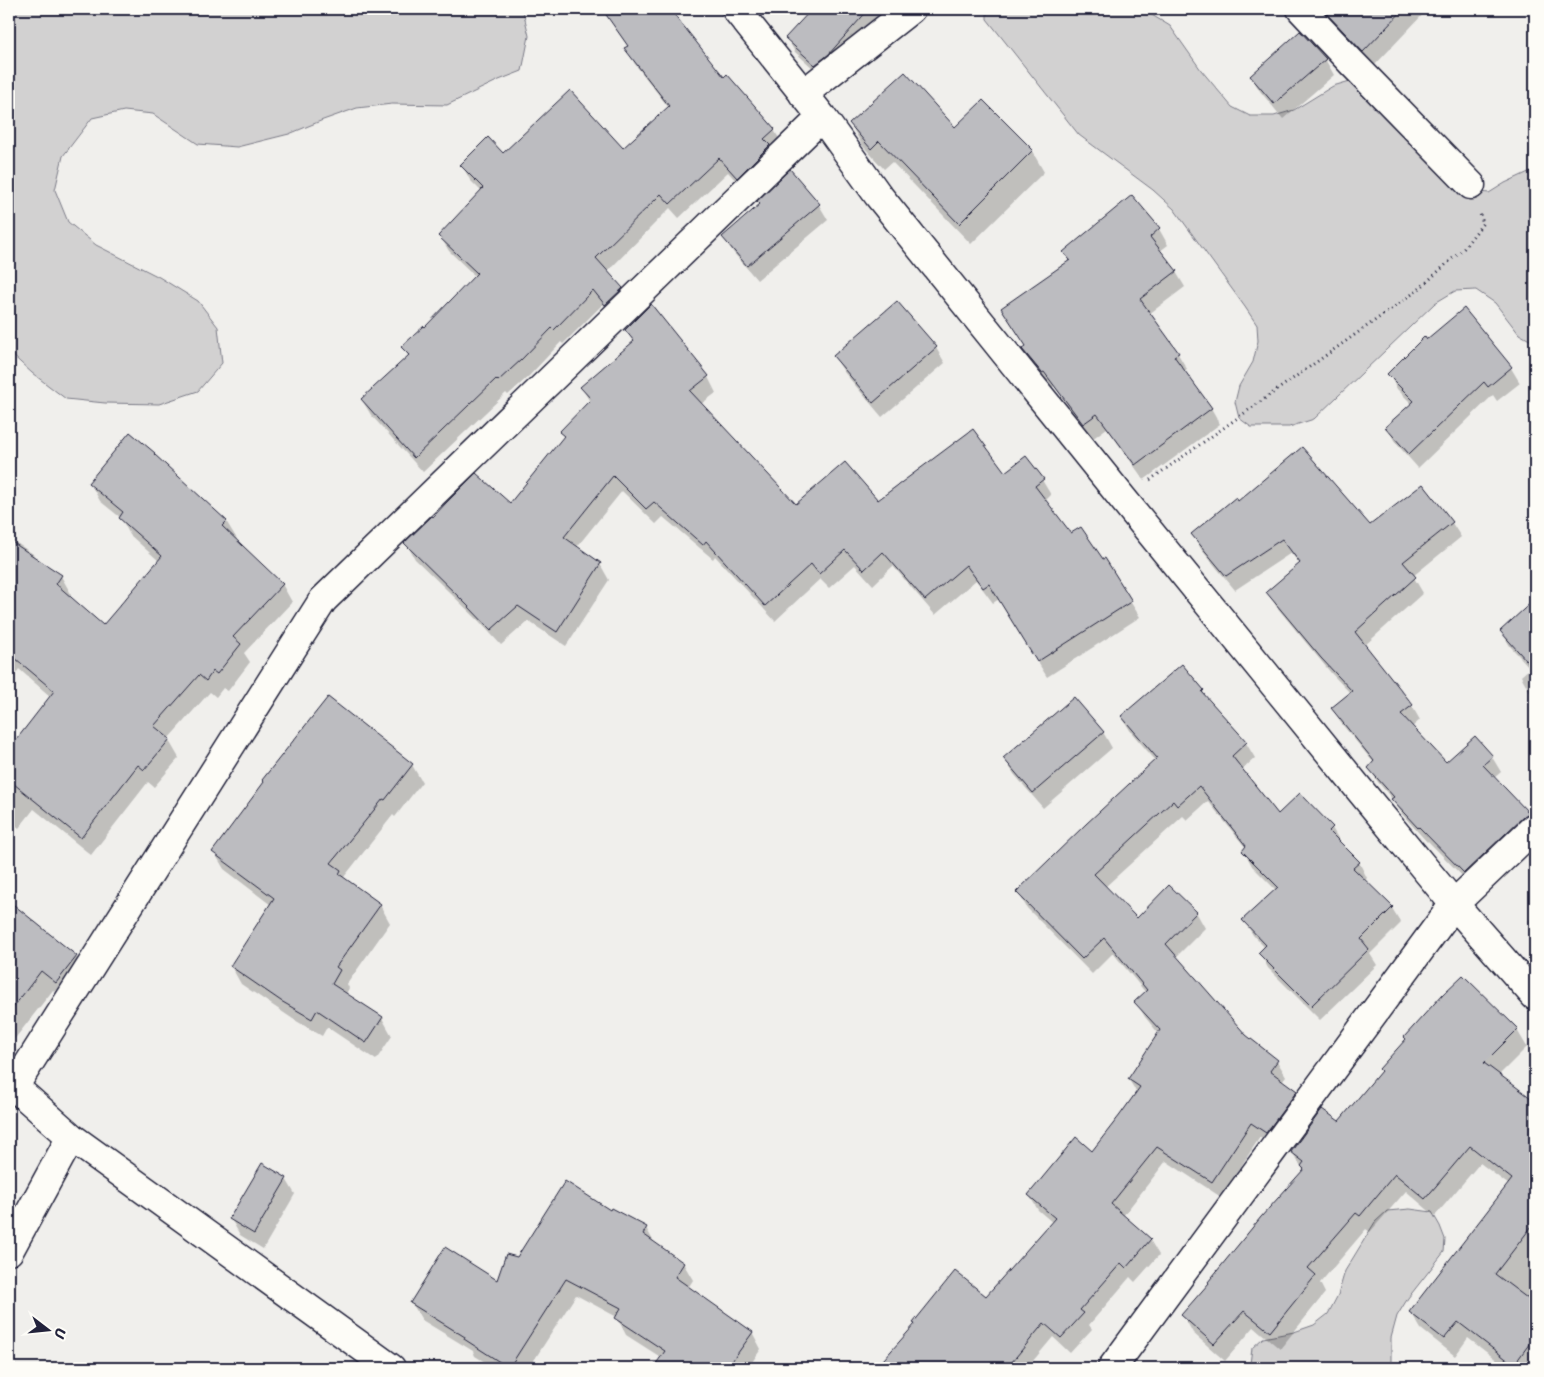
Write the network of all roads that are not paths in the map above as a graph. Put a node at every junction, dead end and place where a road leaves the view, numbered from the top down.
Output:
1 (736, 9) edge
2 (910, 9) edge
3 (1301, 9) edge
4 (804, 94) junction
5 (822, 117) junction
6 (1471, 185) road end
7 (1535, 826) edge
8 (1454, 904) junction
9 (1535, 996) edge
10 (11, 1085) edge
11 (71, 1137) junction
12 (9, 1252) edge
13 (391, 1368) edge
14 (1112, 1368) edge

1 - 4 street
2 - 4 street
3 - 6 street
4 - 5 street
5 - 8 street
5 - 10 street
7 - 8 street
8 - 9 street
8 - 14 street
10 - 11 street
11 - 12 street
11 - 13 street

